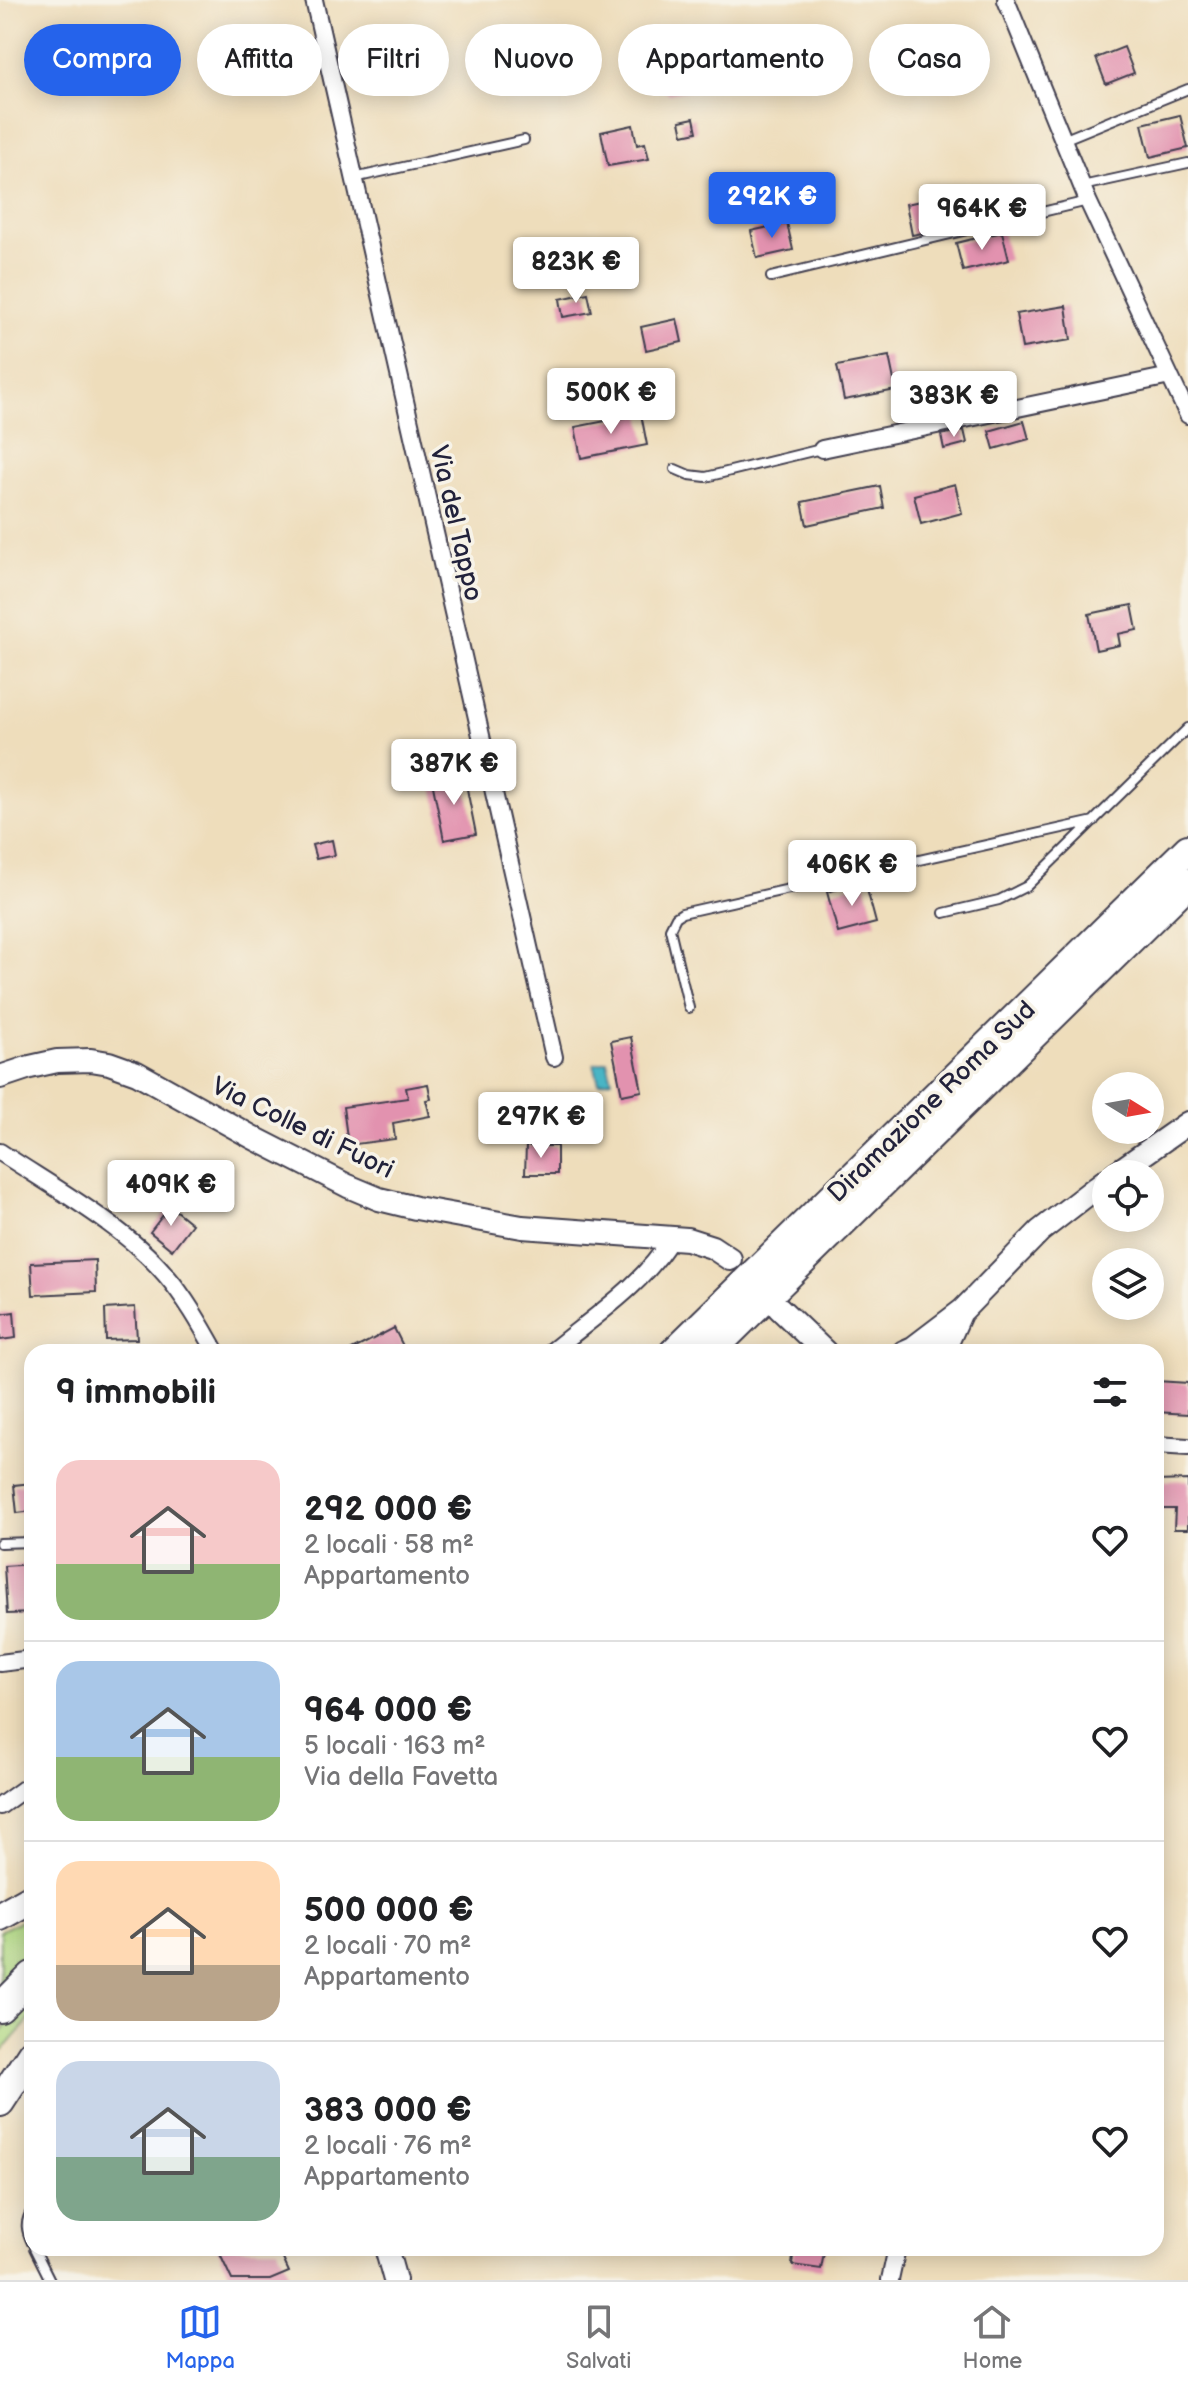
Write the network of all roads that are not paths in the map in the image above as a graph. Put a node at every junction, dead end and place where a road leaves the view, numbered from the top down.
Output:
1 (314, 0) edge
2 (1006, 0) edge
3 (1188, 89) edge
4 (524, 140) dead end
5 (1062, 140) junction
6 (1188, 163) edge
7 (354, 178) junction
8 (1085, 194) junction
9 (771, 277) dead end
10 (1170, 376) junction
11 (1188, 415) edge
12 (822, 449) joint
13 (675, 469) dead end
14 (1188, 728) edge
15 (1094, 821) junction
16 (1188, 849) edge
17 (1188, 883) edge
18 (944, 913) dead end
19 (689, 1008) dead end
20 (554, 1057) dead end
21 (0, 1077) edge
22 (1188, 1123) edge
23 (0, 1152) edge
24 (1135, 1160) edge
25 (1092, 1190) edge
26 (672, 1237) junction
27 (730, 1259) dead end
28 (779, 1308) dead end
29 (963, 1310) junction
30 (211, 1344) edge
31 (561, 1344) edge
32 (682, 1344) edge
33 (718, 1344) edge
34 (817, 1344) edge
35 (918, 1344) edge
36 (947, 1344) edge
37 (1164, 1446) edge
38 (1188, 1447) edge
39 (24, 1542) edge
40 (0, 1543) edge
41 (24, 1660) edge
42 (0, 1663) edge
43 (24, 1789) edge
44 (0, 1806) edge
45 (24, 1902) edge
46 (0, 1916) edge
47 (24, 1984) edge
48 (0, 2008) edge
49 (24, 2040) edge
50 (24, 2065) edge
51 (0, 2068) edge
52 (0, 2102) edge
53 (38, 2256) edge
54 (388, 2256) edge
55 (895, 2256) edge
56 (50, 2280) edge
57 (395, 2280) edge
58 (890, 2280) edge

1 - 7 street, Via del Tappo
2 - 5 street
3 - 5 lane
4 - 7 lane
5 - 8 street
6 - 8 lane
7 - 20 street, Via del Tappo
8 - 9 lane
8 - 10 street
10 - 11 street
10 - 12 street
12 - 13 lane
14 - 15 lane
15 - 18 lane
15 - 19 lane
16 - 32 highway, Diramazione Roma Sud
17 - 33 highway, Diramazione Roma Sud
21 - 26 street, Via Colle di Fuori
22 - 24 street
23 - 30 street
25 - 29 street
26 - 27 street, Via Colle di Fuori
26 - 31 street
28 - 34 street
29 - 35 street
29 - 36 street
37 - 38 street
39 - 40 lane
41 - 42 street
43 - 44 street
45 - 46 highway
47 - 48 highway
49 - 51 highway
50 - 52 highway
53 - 56 lane
54 - 57 street
55 - 58 street

